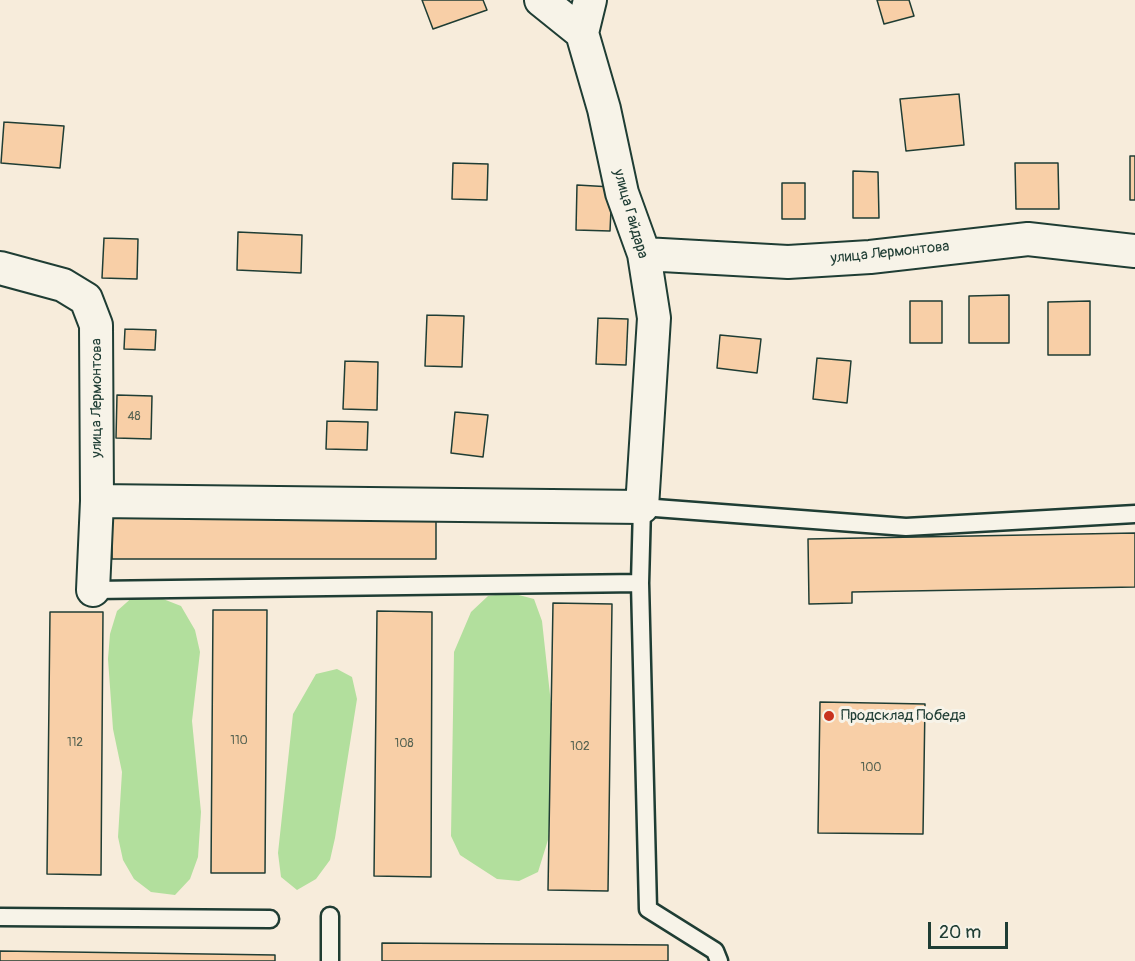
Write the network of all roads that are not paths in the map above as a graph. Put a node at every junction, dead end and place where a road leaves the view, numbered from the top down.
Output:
1 (541, 0) edge
2 (590, 0) edge
3 (582, 33) junction
4 (1135, 251) edge
5 (644, 254) junction
6 (0, 268) edge
7 (97, 501) junction
8 (642, 507) junction
9 (1135, 514) edge
10 (640, 583) junction
11 (93, 590) joint
12 (330, 916) dead end
13 (0, 918) edge
14 (270, 919) dead end
15 (330, 961) edge
16 (719, 961) edge

1 - 3 street
2 - 3 street, улица Гайдара
3 - 5 street, улица Гайдара
4 - 5 street, улица Лермонтова
5 - 8 street, улица Гайдара
6 - 7 street, улица Лермонтова
7 - 8 street
7 - 11 street, улица Лермонтова
8 - 9 lane
8 - 10 lane
10 - 11 lane
10 - 16 lane
12 - 15 lane
13 - 14 lane

